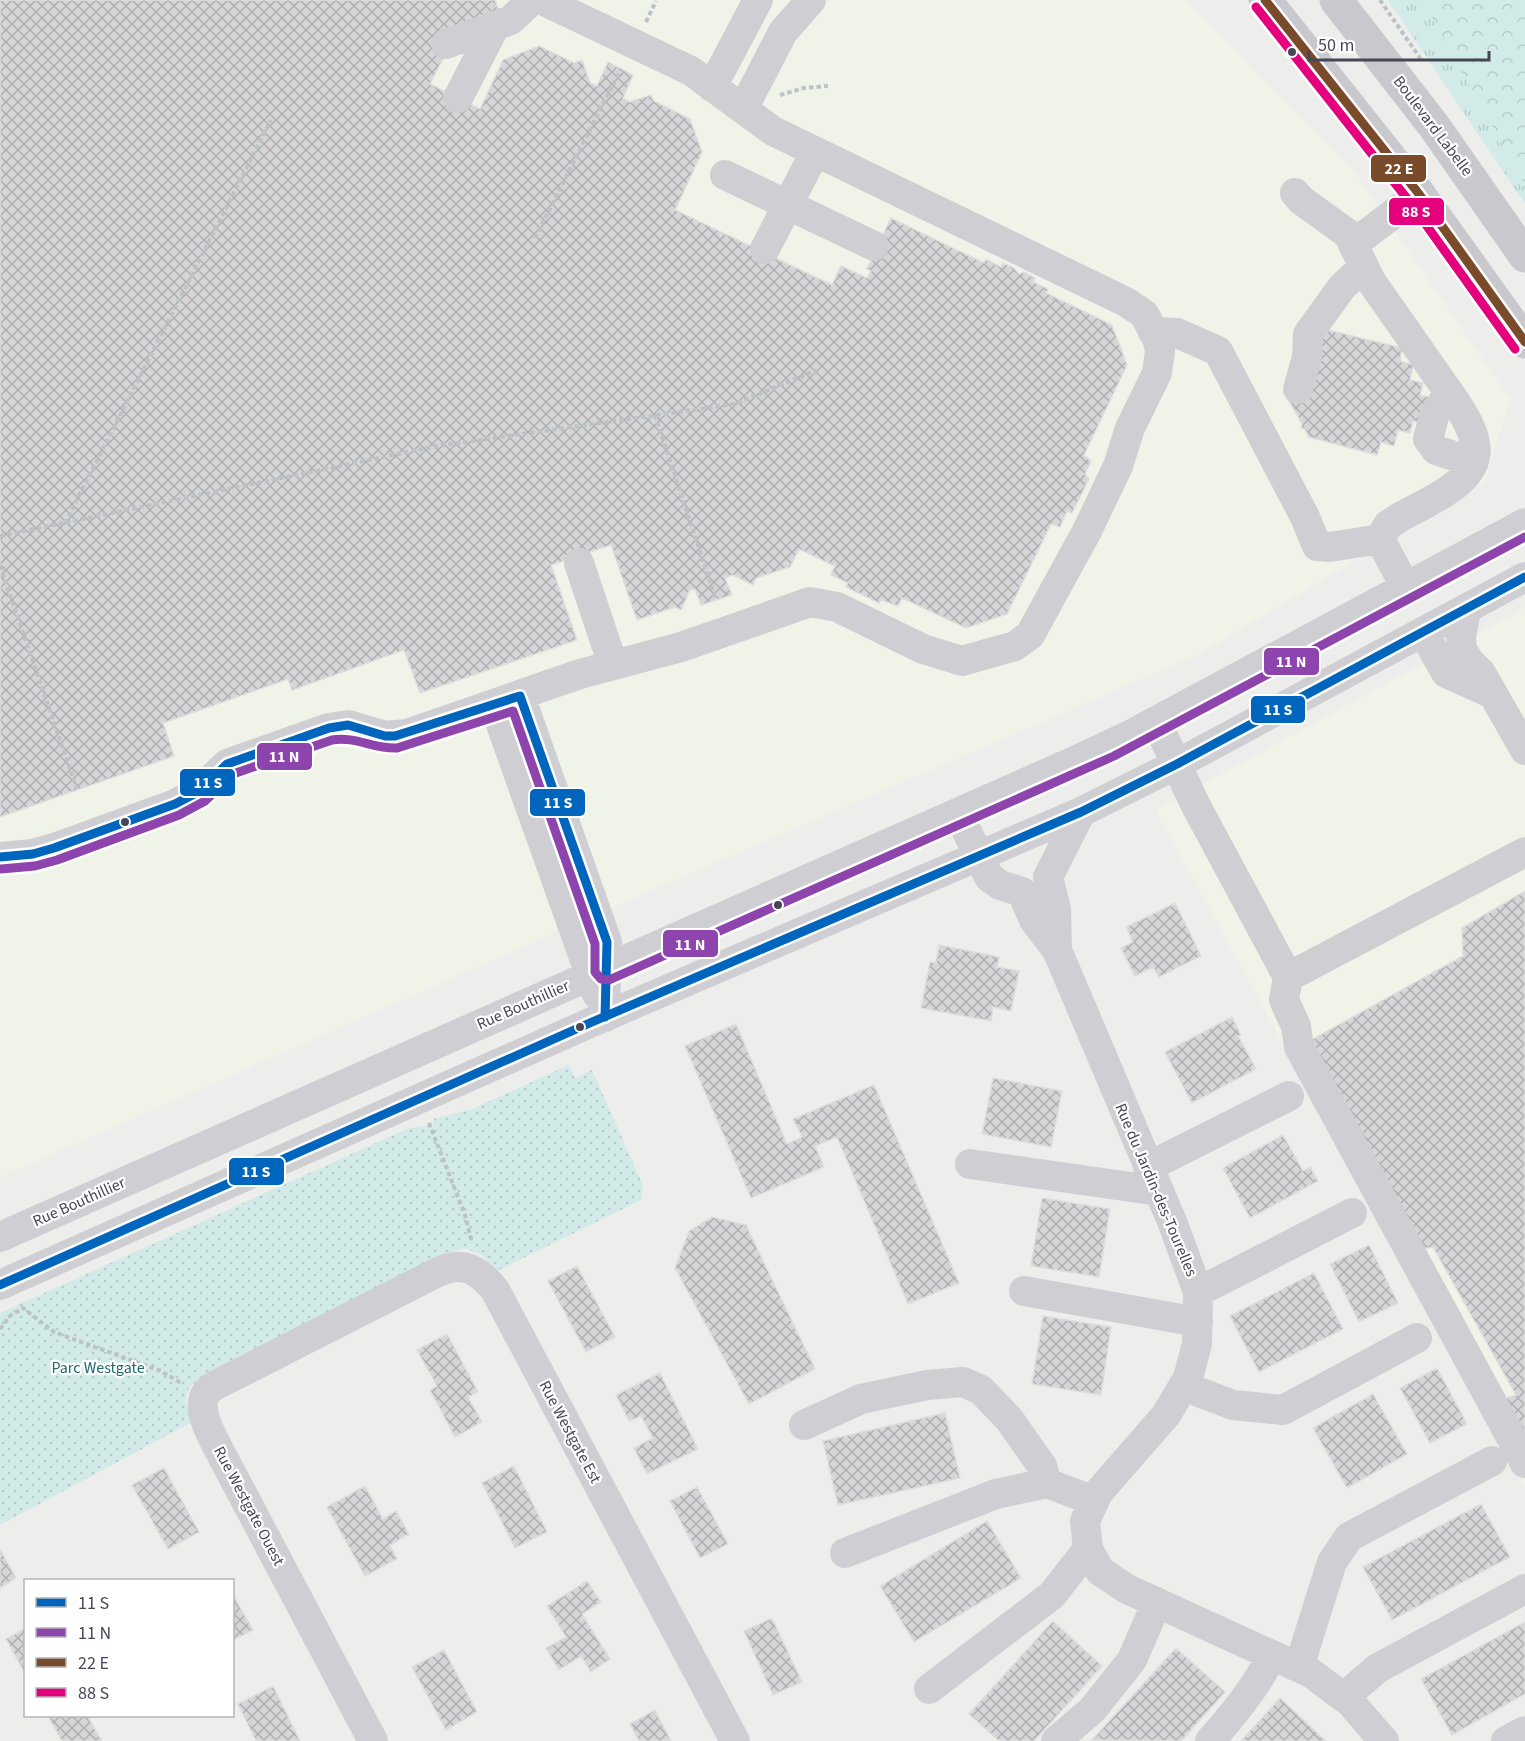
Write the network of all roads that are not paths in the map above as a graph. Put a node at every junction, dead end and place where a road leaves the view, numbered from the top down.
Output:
1 (532, 0) edge
2 (542, 0) edge
3 (758, 0) edge
4 (811, 0) edge
5 (1265, 0) edge
6 (1336, 0) edge
7 (495, 26) junction
8 (446, 44) dead end
9 (712, 87) junction
10 (458, 98) dead end
11 (743, 109) junction
12 (815, 152) junction
13 (725, 175) dead end
14 (1295, 193) dead end
15 (1419, 194) junction
16 (788, 204) junction
17 (874, 246) dead end
18 (765, 249) dead end
19 (1359, 255) junction
20 (1525, 256) edge
21 (1153, 332) junction
22 (1525, 342) edge
23 (1299, 389) dead end
24 (1449, 393) junction
25 (1472, 462) junction
26 (1525, 523) edge
27 (1380, 539) junction
28 (579, 563) dead end
29 (1525, 577) edge
30 (1406, 588) junction
31 (1466, 609) junction
32 (1423, 632) junction
33 (613, 665) junction
34 (1493, 694) junction
35 (507, 700) junction
36 (1156, 721) junction
37 (1525, 750) edge
38 (1177, 764) junction
39 (1081, 812) junction
40 (958, 813) junction
41 (1525, 852) edge
42 (0, 857) edge
43 (978, 858) junction
44 (1048, 877) junction
45 (1017, 889) junction
46 (1057, 950) junction
47 (599, 972) junction
48 (1288, 977) junction
49 (605, 1017) junction
50 (1318, 1031) dead end
51 (1289, 1096) dead end
52 (970, 1164) dead end
53 (1153, 1179) junction
54 (1352, 1213) dead end
55 (0, 1237) edge
56 (0, 1285) edge
57 (1024, 1291) dead end
58 (1198, 1292) junction
59 (1198, 1322) junction
60 (329, 1325) joint
61 (1417, 1338) dead end
62 (1183, 1386) junction
63 (804, 1425) dead end
64 (1492, 1461) dead end
65 (1525, 1463) edge
66 (1047, 1483) junction
67 (1094, 1501) junction
68 (1088, 1549) junction
69 (846, 1553) dead end
70 (1525, 1589) edge
71 (1157, 1602) junction
72 (1272, 1655) junction
73 (1299, 1667) junction
74 (929, 1689) dead end
75 (1344, 1696) junction
76 (1525, 1731) edge
77 (374, 1741) edge
78 (735, 1741) edge
79 (1056, 1741) edge
80 (1210, 1741) edge
81 (1384, 1741) edge
82 (1506, 1741) edge

1 - 7 street
2 - 9 street
3 - 9 street
4 - 11 street
5 - 15 main road
6 - 20 main road, Boulevard Labelle
7 - 8 street
7 - 10 street
9 - 11 street
11 - 12 street
12 - 16 street
12 - 21 street
13 - 16 street
14 - 19 street
15 - 19 street
15 - 22 main road
16 - 17 street
16 - 18 street
19 - 23 street
19 - 24 street
21 - 27 street
21 - 33 street
24 - 25 street
24 - 25 street
25 - 27 street
26 - 30 street, Rue Bouthillier
27 - 30 street
28 - 33 street
29 - 31 street
30 - 36 street, Rue Bouthillier
31 - 32 street
31 - 34 street
32 - 34 street
32 - 38 street
33 - 35 street
34 - 37 street
35 - 42 street
35 - 47 street
36 - 38 street
36 - 40 street, Rue Bouthillier
38 - 39 street
38 - 48 street
39 - 43 street
39 - 44 street
40 - 43 street
40 - 47 street, Rue Bouthillier
41 - 48 street
43 - 45 street
43 - 49 street
44 - 45 street
44 - 46 street, Rue du Jardin-des-Tourelles
45 - 46 street, Rue du Jardin-des-Tourelles
46 - 53 street, Rue du Jardin-des-Tourelles
47 - 49 street
47 - 55 street, Rue Bouthillier
48 - 50 street
48 - 65 street
49 - 56 street
51 - 53 street
52 - 53 street
53 - 58 street, Rue du Jardin-des-Tourelles
54 - 58 street
57 - 59 street
58 - 59 street, Rue du Jardin-des-Tourelles
59 - 62 street, Rue du Jardin-des-Tourelles
60 - 77 street, Rue Westgate Ouest
60 - 78 street, Rue Westgate Est
61 - 62 street
62 - 67 street, Rue du Jardin-des-Tourelles
63 - 66 street
64 - 73 street
66 - 67 street
66 - 69 street
67 - 68 street, Rue du Jardin-des-Tourelles
68 - 71 street, Rue du Jardin-des-Tourelles
68 - 74 street
70 - 75 street
71 - 72 street, Rue du Jardin-des-Tourelles
71 - 79 street
72 - 73 street, Rue du Jardin-des-Tourelles
72 - 80 street
73 - 75 street, Rue du Jardin-des-Tourelles
75 - 81 street, Rue du Jardin-des-Tourelles
76 - 82 street

